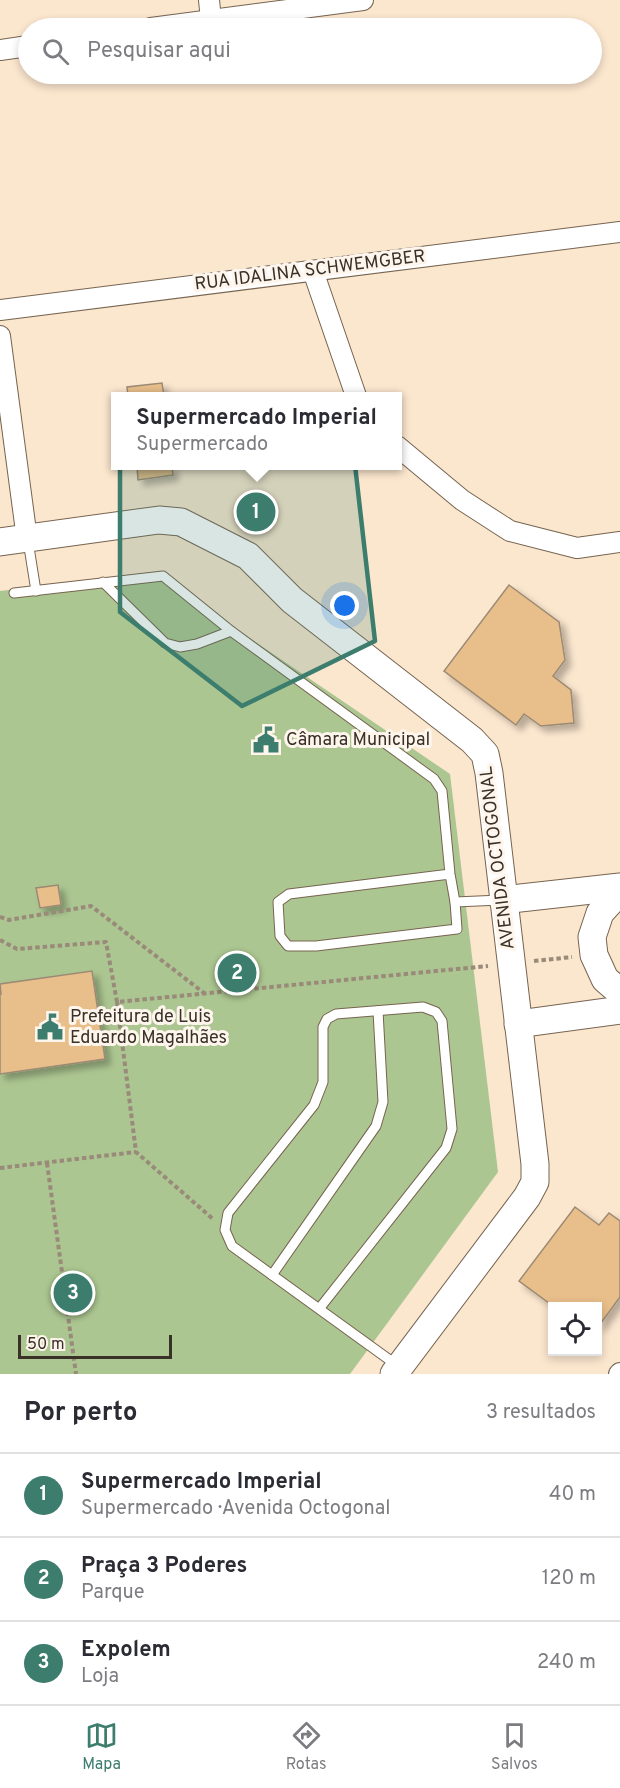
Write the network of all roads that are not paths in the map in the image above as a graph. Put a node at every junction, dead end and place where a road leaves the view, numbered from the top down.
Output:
1 (209, 0) edge
2 (363, 0) edge
3 (211, 18) edge
4 (226, 18) edge
5 (18, 47) edge
6 (0, 50) edge
7 (620, 232) edge
8 (313, 271) junction
9 (0, 310) edge
10 (0, 336) edge
11 (355, 392) edge
12 (402, 450) edge
13 (27, 539) junction
14 (0, 542) edge
15 (620, 542) edge
16 (103, 582) junction
17 (36, 591) junction
18 (14, 593) dead end
19 (231, 631) junction
20 (450, 874) junction
21 (620, 889) edge
22 (503, 900) junction
23 (455, 902) junction
24 (620, 993) edge
25 (620, 1010) edge
26 (378, 1011) junction
27 (518, 1024) junction
28 (272, 1275) junction
29 (319, 1309) junction
30 (397, 1371) edge

1 - 3 street
2 - 4 street
5 - 6 street
7 - 8 street, RUA IDALINA SCHWEMGBER
8 - 9 street, RUA IDALINA SCHWEMGBER
8 - 11 street
10 - 13 street
12 - 15 street
13 - 14 main road, AVENIDA OCTOGONAL
13 - 17 lane
13 - 22 main road, AVENIDA OCTOGONAL
16 - 17 lane
16 - 19 lane
16 - 19 lane
17 - 18 lane
19 - 20 lane
20 - 23 lane
20 - 23 lane
21 - 22 main road
21 - 24 main road
22 - 23 lane
22 - 27 main road, AVENIDA OCTOGONAL
25 - 27 main road
26 - 28 lane
26 - 28 lane
26 - 29 lane
27 - 30 main road, AVENIDA OCTOGONAL
28 - 29 lane
29 - 30 lane

